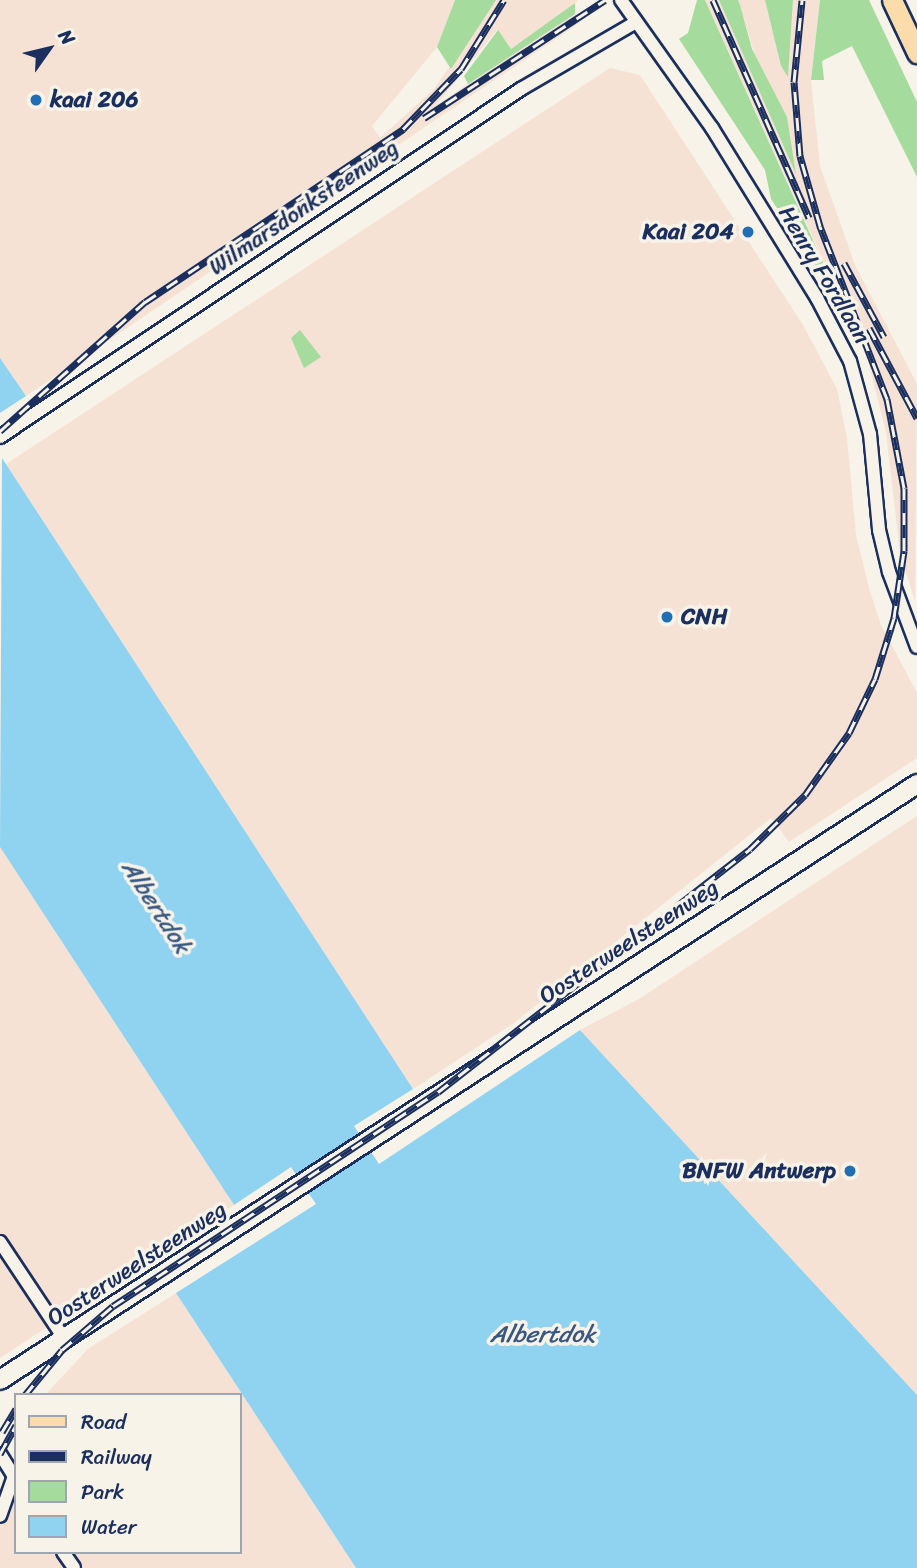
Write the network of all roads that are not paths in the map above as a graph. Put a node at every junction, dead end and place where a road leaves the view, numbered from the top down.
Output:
1 (621, 0) edge
2 (892, 0) edge
3 (636, 22) junction
4 (917, 53) edge
5 (0, 437) edge
6 (917, 647) edge
7 (917, 784) edge
8 (0, 1242) edge
9 (65, 1340) junction
10 (0, 1380) edge
11 (0, 1454) edge
12 (14, 1476) edge
13 (0, 1516) edge

1 - 3 street, Henry Fordlaan
2 - 4 main road
3 - 5 street, Wilmarsdonksteenweg
3 - 6 street, Henry Fordlaan
7 - 9 main road, Oosterweelsteenweg
8 - 9 street
9 - 10 main road, Oosterweelsteenweg
11 - 12 street
12 - 13 street

